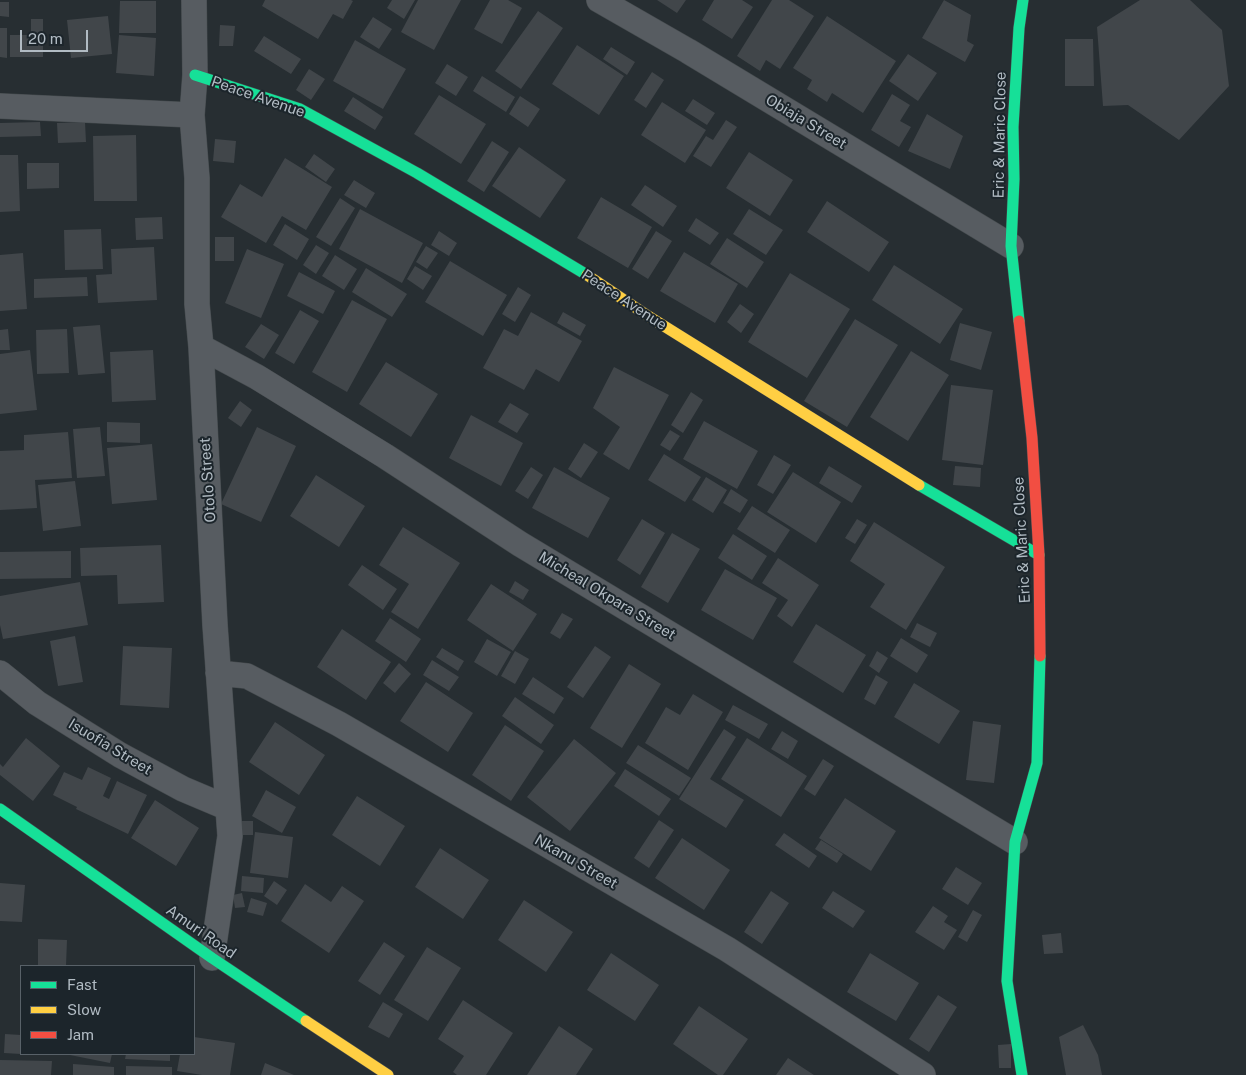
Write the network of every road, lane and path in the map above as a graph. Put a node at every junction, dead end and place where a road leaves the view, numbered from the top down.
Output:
1 (194, 0) edge
2 (599, 0) edge
3 (1023, 0) edge
4 (195, 75) junction
5 (0, 106) edge
6 (192, 114) junction
7 (1012, 246) junction
8 (201, 346) junction
9 (1039, 555) junction
10 (0, 673) edge
11 (218, 673) junction
12 (228, 808) junction
13 (0, 810) edge
14 (1015, 842) junction
15 (212, 958) junction
16 (388, 1075) edge
17 (923, 1075) edge
18 (1022, 1075) edge

1 - 4 street, Otolo Street
2 - 7 street, Obiaja Street
3 - 7 street, Eric & Maric Close
4 - 6 street, Otolo Street
4 - 9 street, Peace Avenue
5 - 6 street
6 - 8 street, Otolo Street
7 - 9 street, Eric & Maric Close
8 - 11 street, Otolo Street
8 - 14 street, Micheal Okpara Street
9 - 14 street, Eric & Maric Close
10 - 12 street, Isuofia Street
11 - 12 street, Otolo Street
11 - 17 street, Nkanu Street
12 - 15 street, Otolo Street
13 - 15 street, Amuri Road
14 - 18 street, Eric & Maric Close
15 - 16 street, Amuri Road

